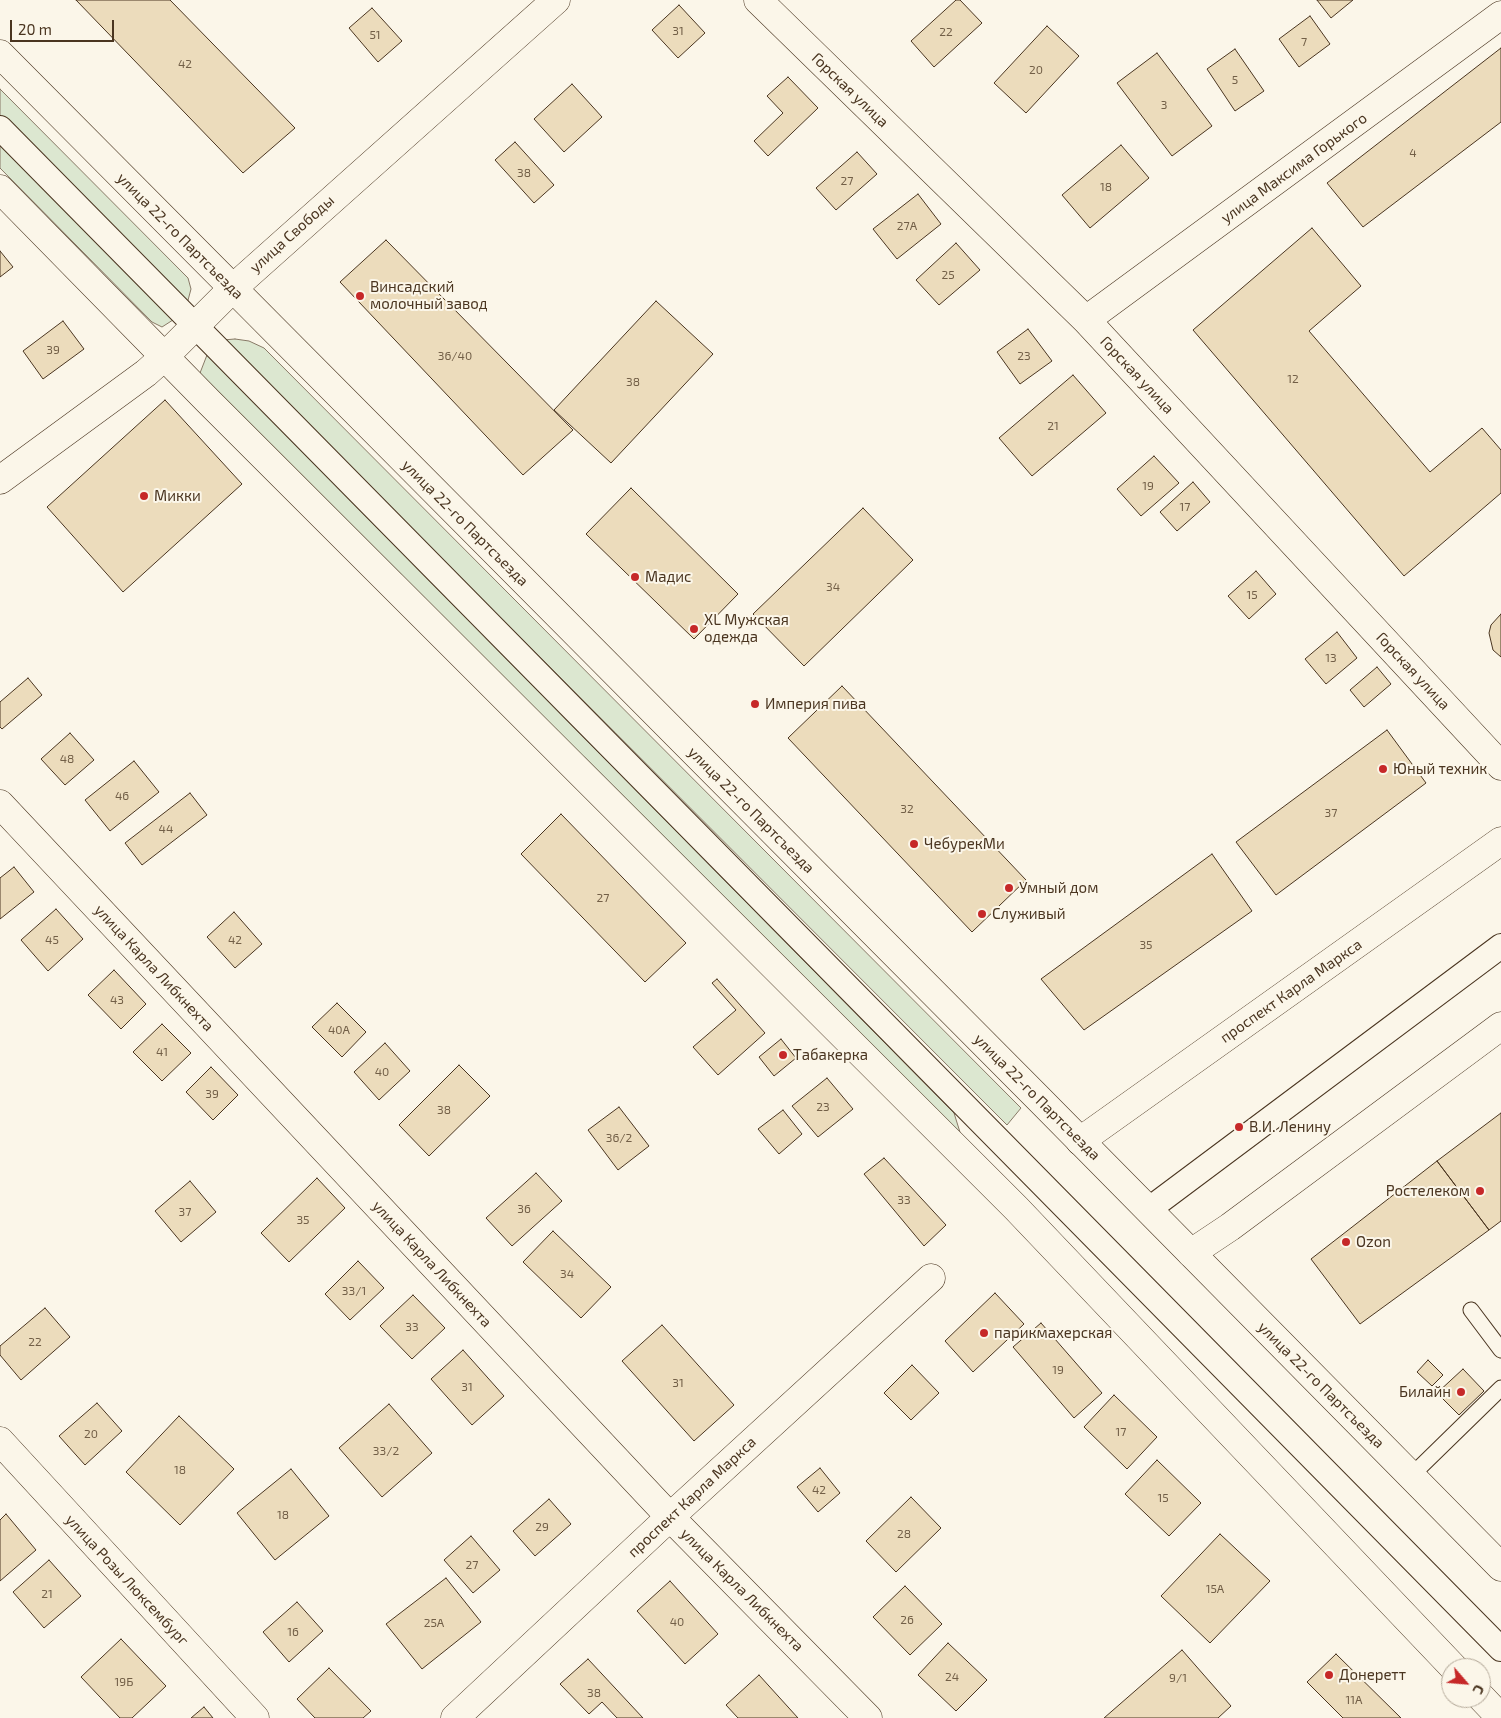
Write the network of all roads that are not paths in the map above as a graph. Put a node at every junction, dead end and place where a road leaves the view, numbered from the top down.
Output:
1 (556, 0) edge
2 (758, 0) edge
3 (1501, 15) edge
4 (0, 54) edge
5 (0, 128) edge
6 (0, 189) edge
7 (232, 289) junction
8 (1086, 320) junction
9 (195, 326) junction
10 (164, 357) junction
11 (0, 480) edge
12 (1501, 766) edge
13 (0, 804) edge
14 (1501, 841) edge
15 (1501, 946) edge
16 (1501, 1026) edge
17 (1080, 1141) junction
18 (1148, 1210) junction
19 (1191, 1252) junction
20 (931, 1278) dead end
21 (1471, 1310) dead end
22 (1501, 1350) edge
23 (1501, 1388) edge
24 (0, 1441) edge
25 (1411, 1476) junction
26 (670, 1517) junction
27 (1501, 1567) edge
28 (1501, 1649) edge
29 (1444, 1658) edge
30 (1491, 1708) edge
31 (255, 1718) edge
32 (455, 1718) edge
33 (868, 1718) edge
34 (1501, 1718) edge

1 - 7 street, улица Свободы
2 - 8 street, Горская улица
3 - 8 street, улица Максима Горького
4 - 7 street, улица 22-го Партсъезда
5 - 9 street
6 - 10 street
7 - 9 street, улица Свободы
7 - 17 street, улица 22-го Партсъезда
8 - 12 street, Горская улица
9 - 10 street, улица Свободы
9 - 28 street
10 - 11 street, улица Свободы
10 - 29 street
13 - 26 street, улица Карла Либкнехта
14 - 17 street, проспект Карла Маркса
15 - 18 street
16 - 19 street
17 - 18 street, улица 22-го Партсъезда
18 - 19 street, улица 22-го Партсъезда
19 - 25 street, улица 22-го Партсъезда
20 - 26 street, проспект Карла Маркса
21 - 22 lane
23 - 25 lane
24 - 31 street, улица Розы Люксембург
25 - 27 street, улица 22-го Партсъезда
26 - 32 street, проспект Карла Маркса
26 - 33 street, улица Карла Либкнехта
30 - 34 street

